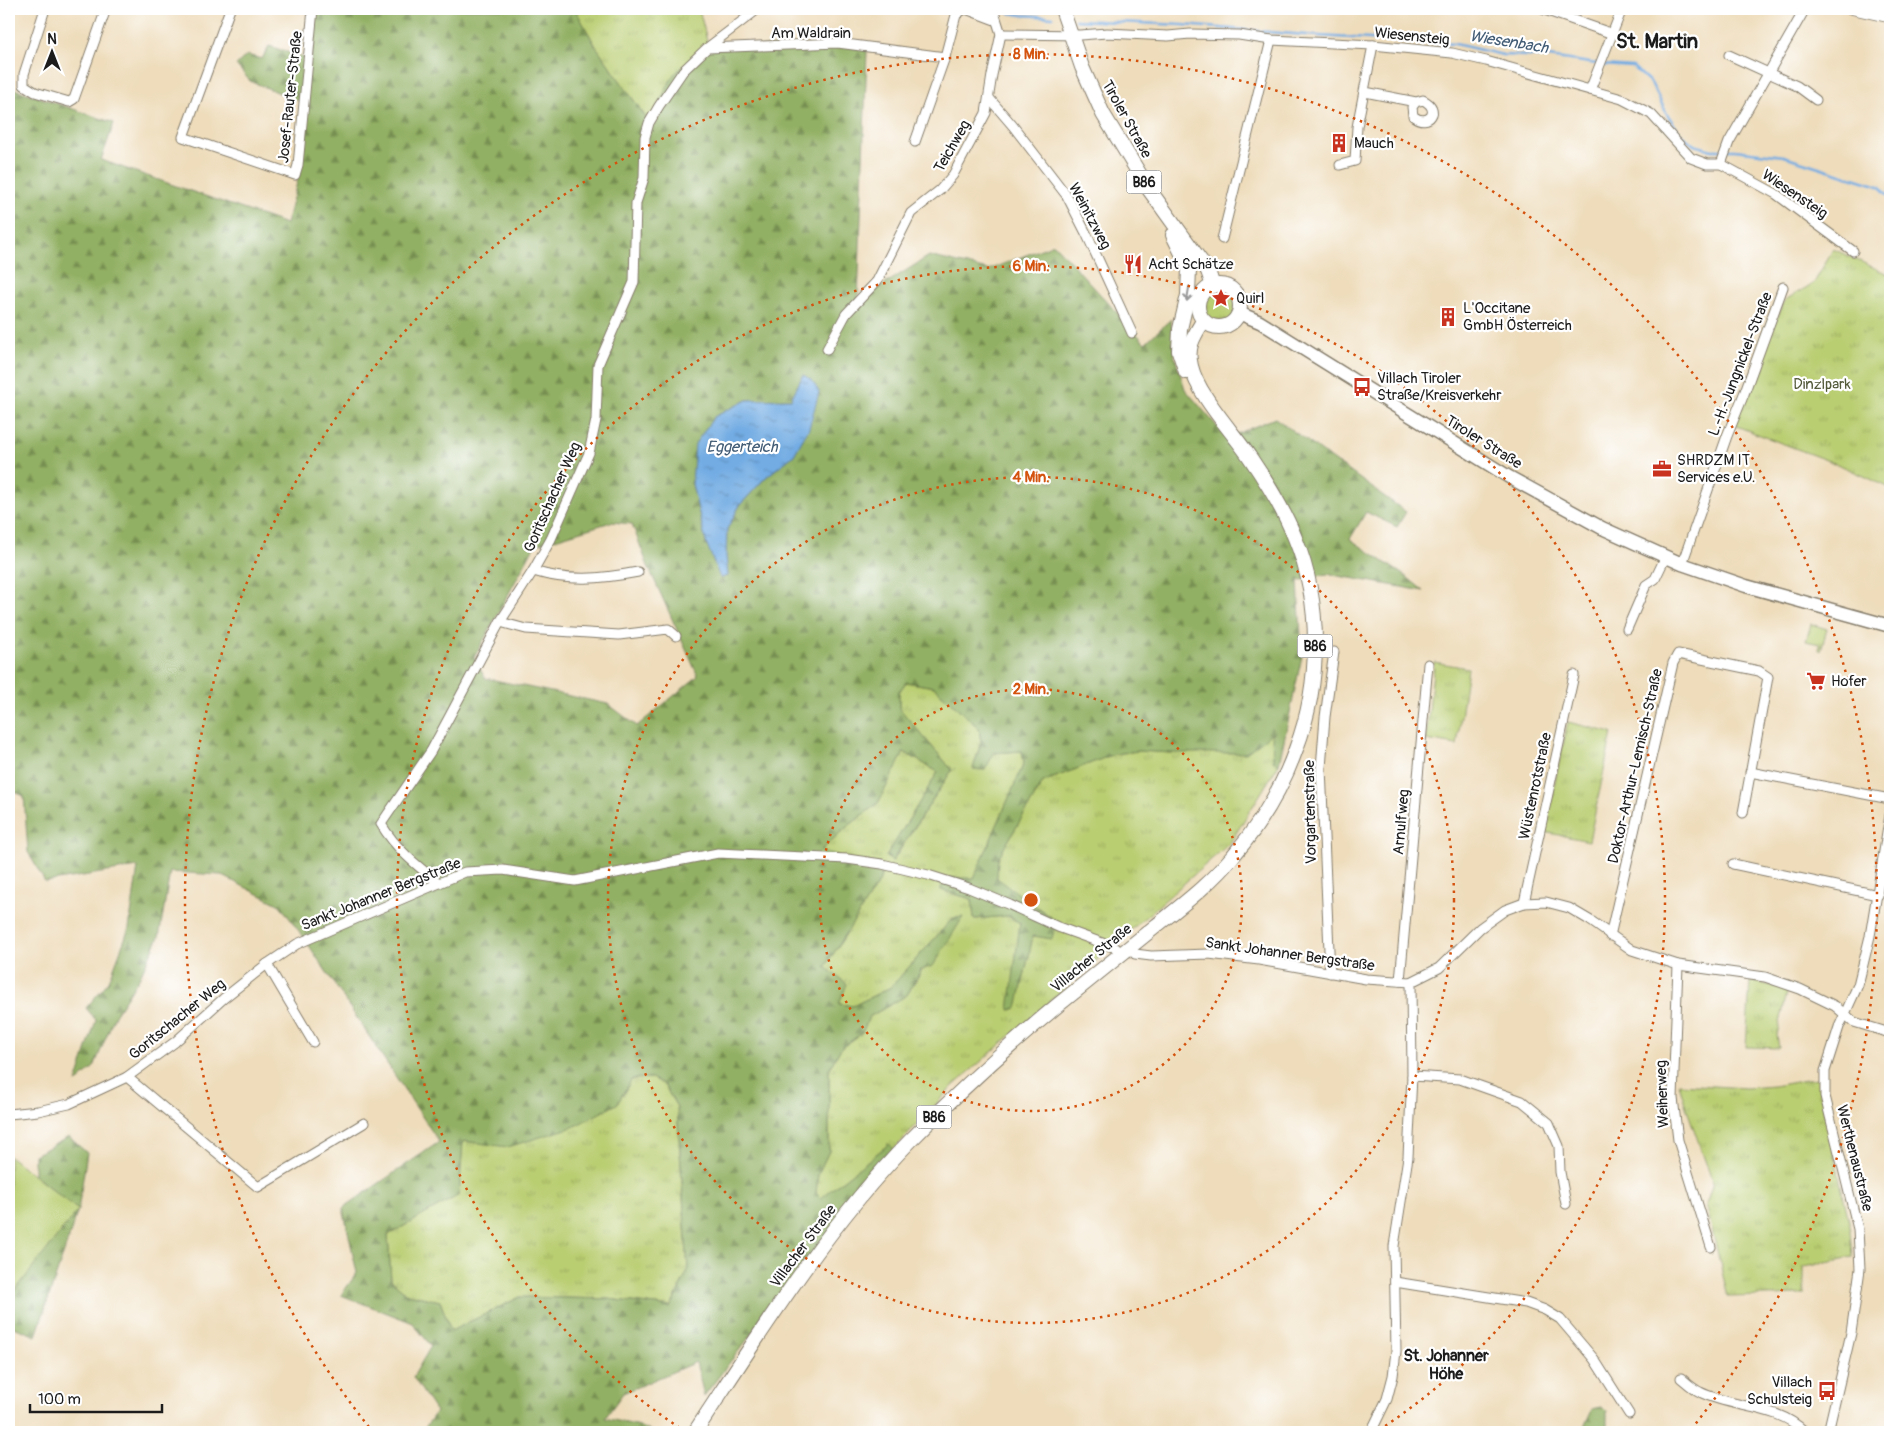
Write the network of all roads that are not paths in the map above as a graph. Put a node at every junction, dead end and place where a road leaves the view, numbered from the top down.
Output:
1 (45, 9) edge
2 (106, 9) edge
3 (230, 9) edge
4 (313, 9) edge
5 (965, 9) edge
6 (1062, 9) edge
7 (1542, 9) edge
8 (1622, 9) edge
9 (1805, 9) edge
10 (1850, 9) edge
11 (756, 10) edge
12 (994, 14) edge
13 (1890, 18) edge
14 (1001, 34) junction
15 (1070, 34) junction
16 (1613, 34) junction
17 (1271, 40) junction
18 (1373, 46) junction
19 (707, 48) junction
20 (1729, 55) dead end
21 (945, 57) junction
22 (1768, 73) junction
23 (1590, 90) junction
24 (1365, 92) junction
25 (989, 98) junction
26 (1816, 100) dead end
27 (1416, 102) dead end
28 (915, 142) dead end
29 (1722, 160) junction
30 (1340, 165) dead end
31 (1167, 216) junction
32 (1222, 239) dead end
33 (1853, 251) dead end
34 (1213, 286) junction
35 (1783, 287) dead end
36 (1239, 313) junction
37 (1203, 321) junction
38 (1132, 333) dead end
39 (827, 350) dead end
40 (1206, 397) junction
41 (1666, 556) junction
42 (1682, 564) junction
43 (533, 571) junction
44 (638, 572) dead end
45 (500, 622) junction
46 (1890, 626) edge
47 (1627, 628) dead end
48 (676, 636) dead end
49 (1334, 652) dead end
50 (1428, 664) dead end
51 (1574, 675) dead end
52 (1750, 772) junction
53 (1890, 799) edge
54 (1742, 813) dead end
55 (1890, 815) edge
56 (1734, 864) dead end
57 (439, 883) junction
58 (1878, 895) junction
59 (1524, 903) junction
60 (1610, 936) junction
61 (296, 944) joint
62 (1116, 948) dead end
63 (1135, 954) dead end
64 (267, 964) junction
65 (1678, 965) junction
66 (1330, 973) junction
67 (1400, 981) junction
68 (1411, 982) junction
69 (1844, 1014) junction
70 (1890, 1033) edge
71 (313, 1042) dead end
72 (1412, 1076) junction
73 (127, 1077) junction
74 (9, 1114) edge
75 (364, 1124) dead end
76 (1566, 1204) dead end
77 (1711, 1247) dead end
78 (1395, 1282) junction
79 (1681, 1378) dead end
80 (1629, 1414) dead end
81 (695, 1432) edge
82 (1371, 1432) edge
83 (1805, 1432) edge
84 (1828, 1432) edge

1 - 2 street
3 - 4 street, Josef-Rauter-Straße
5 - 12 street
5 - 21 street
6 - 15 main road, Tiroler Straße / B86
7 - 16 street
8 - 16 street
9 - 22 street
10 - 13 street
11 - 19 street, Goritschacher Weg
12 - 14 street
14 - 15 street
14 - 25 street, Teichweg
15 - 17 street, Wiesensteig
15 - 31 main road, Tiroler Straße / B86
16 - 23 street
17 - 18 street, Wiesensteig
17 - 32 street
18 - 23 street, Wiesensteig
18 - 24 street
19 - 21 street, Am Waldrain
19 - 43 street, Goritschacher Weg
20 - 22 street
21 - 28 street
22 - 26 street
22 - 29 street
23 - 29 street, Wiesensteig
24 - 27 street
24 - 30 street
25 - 38 street, Weinitzweg
25 - 39 street, Teichweg
29 - 33 street, Wiesensteig
31 - 34 main road, Tiroler Straße / B86
31 -> 40 main road, B86
34 - 36 main road
34 - 37 main road
35 - 42 street, L.-H.-Jungnickel-Straße
36 - 37 main road
36 - 41 main road, Tiroler Straße
37 - 40 main road, B86
40 - 81 main road, Villacher Straße / B86
41 - 42 main road, Tiroler Straße
41 - 47 street
42 - 46 main road, Tiroler Straße
43 - 44 street, Goritschacher Weg
43 - 45 street, Goritschacher Weg
45 - 48 street
45 - 57 street, Goritschacher Weg
49 - 66 street, Vorgartenstraße
50 - 67 street, Arnulfweg
51 - 59 street, Wüstenrotstraße
52 - 53 street
52 - 54 street
52 - 60 street, Doktor-Arthur-Lemisch-Straße
55 - 58 street, Werthenaustraße
56 - 58 street
57 - 61 street, Sankt Johanner Bergstraße
57 - 62 street, Sankt Johanner Bergstraße
58 - 69 street, Werthenaustraße
59 - 60 street
59 - 68 street
60 - 65 street
61 - 64 street, Goritschacher Weg
63 - 66 street, Sankt Johanner Bergstraße
64 - 71 street
64 - 73 street, Goritschacher Weg
65 - 69 street
65 - 77 street, Weiherweg
66 - 67 street, Sankt Johanner Bergstraße
67 - 68 street, Sankt Johanner Bergstraße
68 - 72 street
69 - 70 street
69 - 84 street, Werthenaustraße
72 - 76 street
72 - 78 street
73 - 74 street, Goritschacher Weg
73 - 75 street
78 - 80 street
78 - 82 street
79 - 83 street

